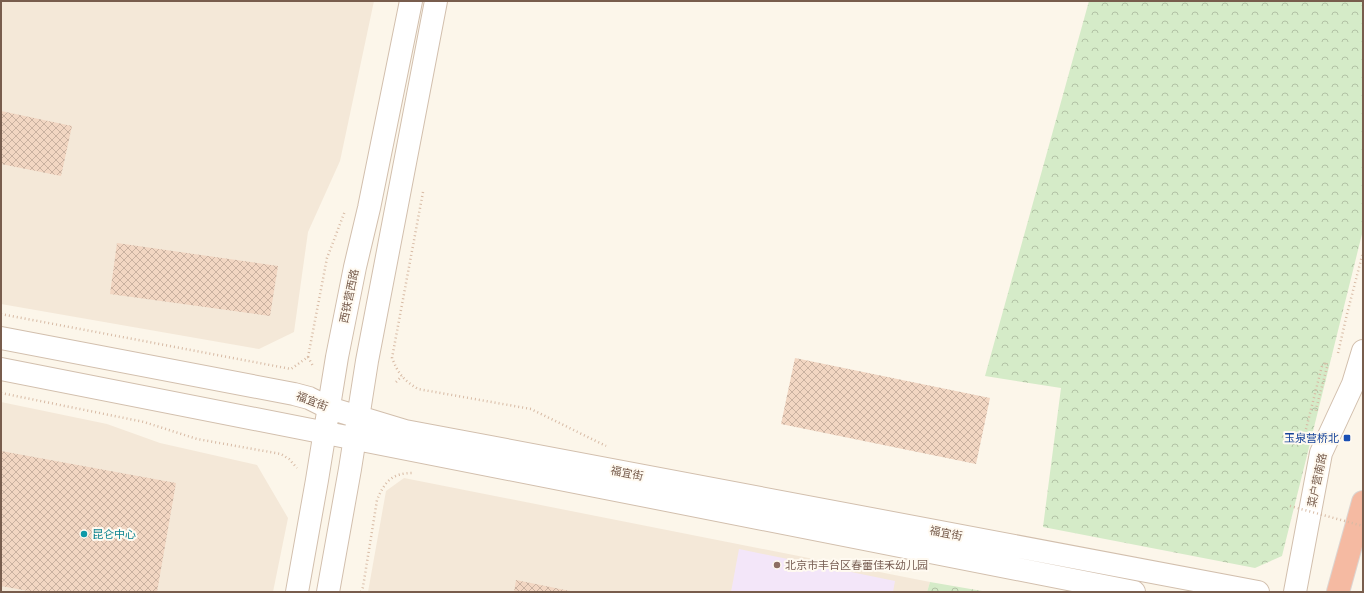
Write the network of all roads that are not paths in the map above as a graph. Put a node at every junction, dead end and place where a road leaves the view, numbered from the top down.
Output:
1 (411, 1) edge
2 (436, 1) edge
3 (1, 338) edge
4 (1363, 351) edge
5 (1, 370) edge
6 (329, 408) junction
7 (358, 416) junction
8 (325, 434) junction
9 (355, 439) junction
10 (1363, 502) edge
11 (296, 592) edge
12 (328, 592) edge
13 (1134, 592) edge
14 (1258, 592) edge
15 (1295, 592) edge
16 (1338, 592) edge

1 - 6 main road, 西铁营西路
2 - 7 main road
3 - 6 main road, 福宜街
4 - 15 main road, 菜户营南路
5 - 8 main road, 福宜街
6 - 7 main road, 福宜街
6 - 8 main road, 西铁营西路
7 - 9 main road
7 - 14 main road, 福宜街
8 - 9 main road, 福宜街
8 - 11 main road, 西铁营西路
9 - 12 main road
9 - 13 main road, 福宜街
10 - 16 highway

